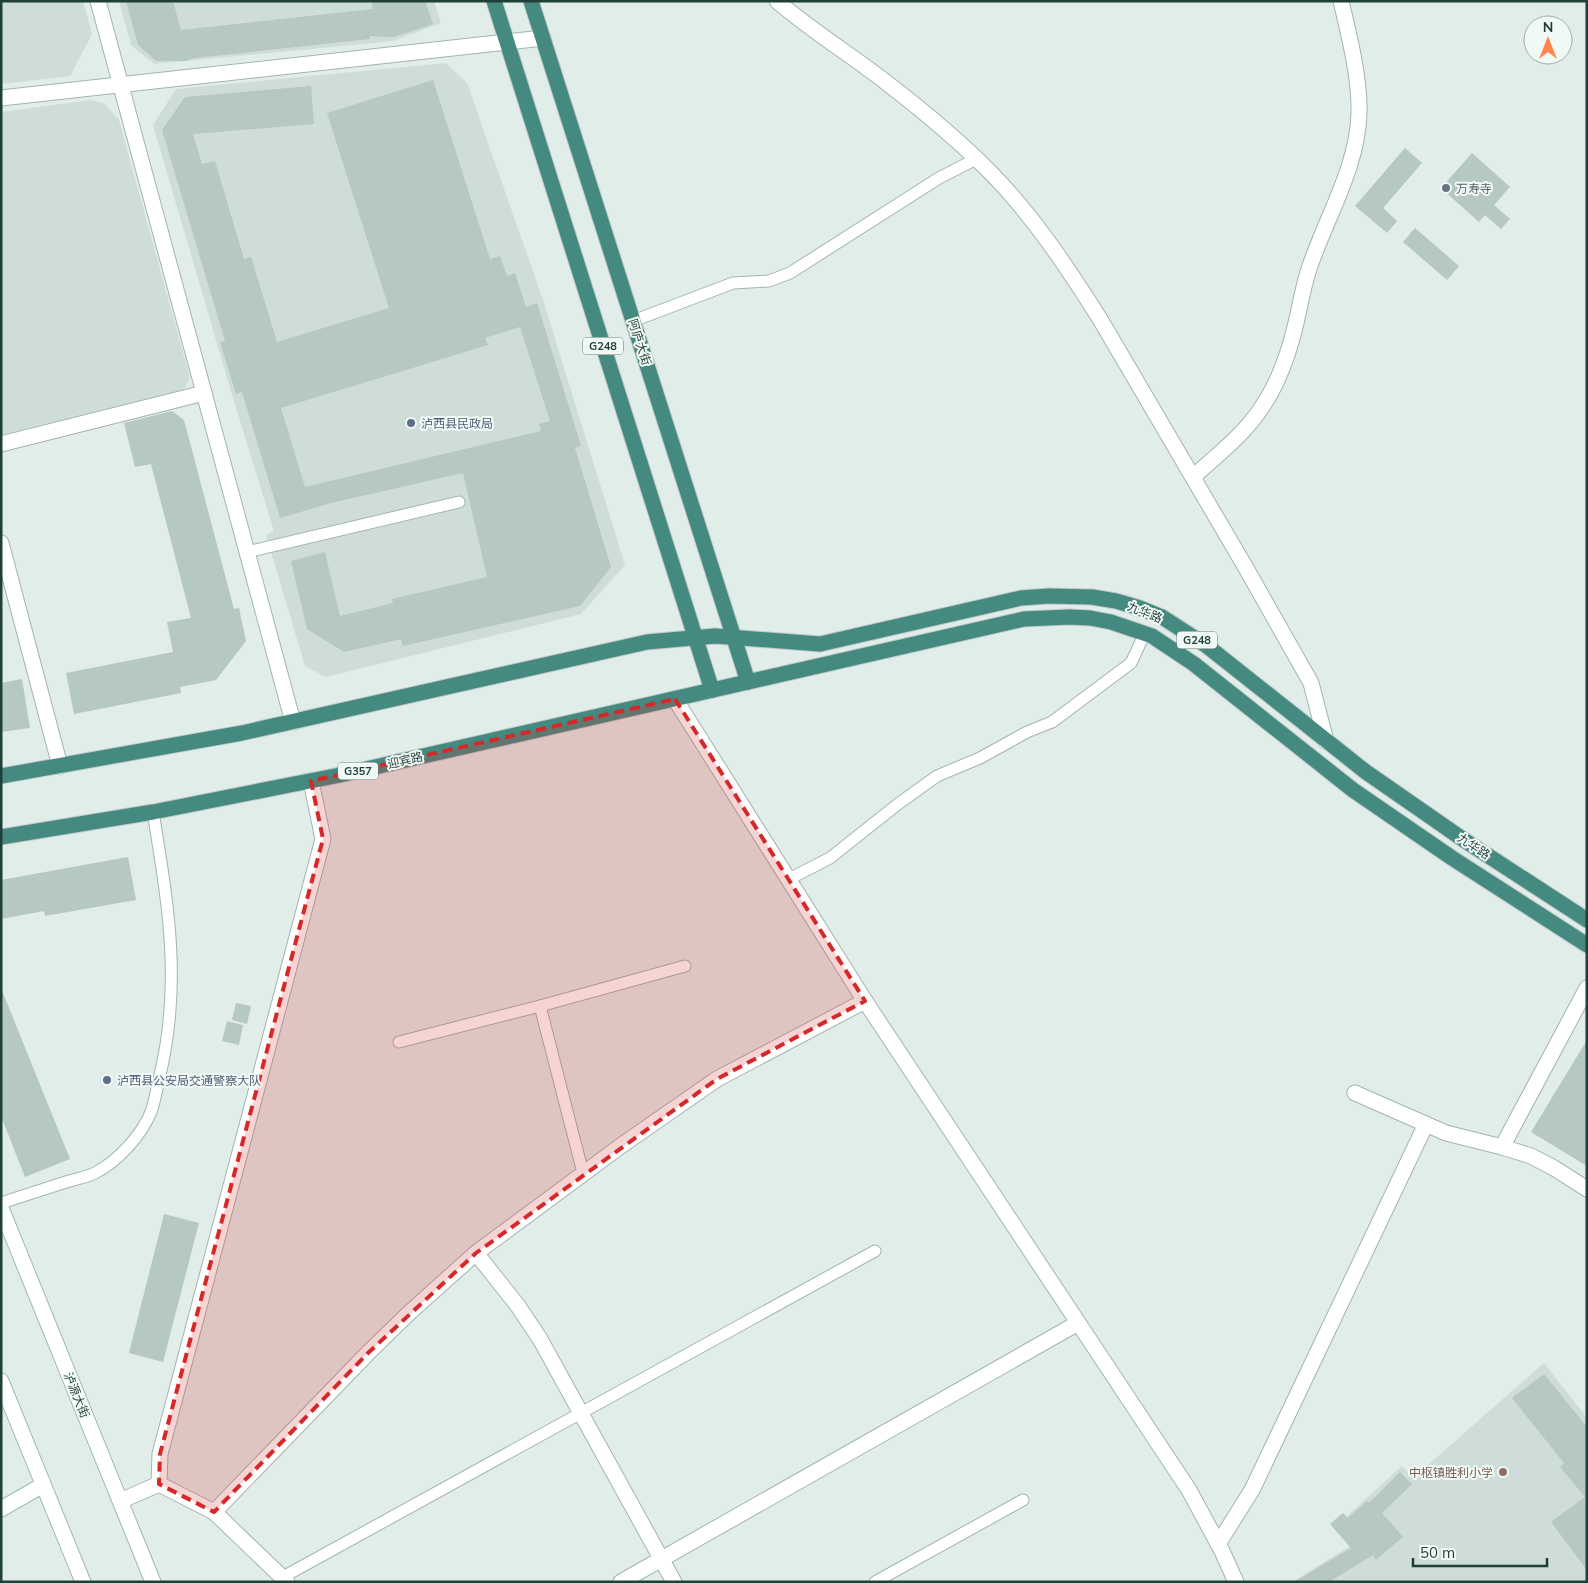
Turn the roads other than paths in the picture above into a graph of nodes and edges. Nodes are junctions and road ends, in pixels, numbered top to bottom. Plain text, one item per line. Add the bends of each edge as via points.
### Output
1 (98, 1) edge
2 (494, 1) edge
3 (532, 1) edge
4 (777, 1) edge
5 (1341, 1) edge
6 (543, 38) junction
7 (506, 42) junction
8 (120, 85) junction
9 (1, 98) edge
10 (976, 159) junction
11 (633, 321) junction
12 (204, 393) junction
13 (1, 444) edge
14 (1193, 477) junction
15 (459, 502) dead end
16 (1, 543) edge
17 (247, 552) junction
18 (1145, 633) junction
19 (695, 637) junction
20 (733, 638) junction
21 (748, 682) junction
22 (712, 690) junction
23 (675, 699) junction
24 (293, 722) junction
25 (1326, 741) junction
26 (60, 766) junction
27 (1, 776) edge
28 (311, 781) junction
29 (153, 812) junction
30 (1, 837) edge
31 (788, 880) junction
32 (1587, 920) edge
33 (1587, 945) edge
34 (685, 966) dead end
35 (1587, 988) edge
36 (865, 1001) junction
37 (540, 1006) junction
38 (399, 1042) dead end
39 (1355, 1093) dead end
40 (1426, 1124) junction
41 (1502, 1147) junction
42 (583, 1173) junction
43 (1587, 1189) edge
44 (1, 1202) edge
45 (1, 1208) edge
46 (875, 1251) dead end
47 (476, 1253) junction
48 (1078, 1323) junction
49 (1, 1381) edge
50 (582, 1413) junction
51 (159, 1484) junction
52 (44, 1485) junction
53 (120, 1500) junction
54 (1023, 1500) dead end
55 (1, 1509) edge
56 (214, 1512) junction
57 (1218, 1544) junction
58 (662, 1559) junction
59 (285, 1579) edge
60 (83, 1582) edge
61 (153, 1582) edge
62 (621, 1582) edge
63 (674, 1582) edge
64 (875, 1582) edge
65 (1236, 1582) edge

1 - 8 street
2 - 7 highway, G248
3 - 6 highway, 阿庐大街 / G248
4 - 10 street via 888,83
5 - 14 street via 1359,97 1358,129 1352,158 1308,272 1296,326 1274,389 1247,428
6 - 7 street
6 - 11 highway, 阿庐大街 / G248
7 - 8 street
7 - 19 highway, G248
8 - 9 street
8 - 12 street
10 - 11 lane via 930,183 790,273 768,281 732,283
10 - 14 street via 1010,194 1076,281
11 - 20 highway, 阿庐大街 / G248
12 - 13 street
12 - 17 street
14 - 25 street via 1311,683
15 - 17 lane
16 - 26 street
17 - 24 street
18 - 21 highway, 九华路 / G248 via 1090,618 1024,619
18 - 31 lane via 1131,663 1052,722 937,776 830,858
18 - 33 highway, 九华路 / G248 via 1194,664 1353,790
19 - 20 highway, G248
19 - 22 highway, G248
19 - 24 highway via 647,642
20 - 21 highway, 阿庐大街 / G248
20 - 25 highway, 九华路 / G248 via 820,644 1021,598 1070,596 1116,601 1162,617 1207,646
21 - 22 highway, 迎宾路 / G248
22 - 23 highway, 迎宾路 / G357
23 - 28 highway, 迎宾路 / G357
23 - 31 street
24 - 26 highway
25 - 32 highway, 九华路 / G248 via 1464,840
26 - 27 highway
28 - 29 highway, 迎宾路 / G357
28 - 51 street via 323,839 160,1454
29 - 30 highway, 迎宾路 / G357
29 - 44 lane via 167,896 172,997 164,1056 151,1112 126,1148 95,1173
31 - 36 street
34 - 37 lane
35 - 41 street
36 - 42 street via 717,1080
36 - 48 street
37 - 38 lane
37 - 42 lane
39 - 40 street
40 - 41 street via 1446,1133
40 - 57 street via 1252,1490
41 - 43 street via 1532,1156
42 - 47 street
45 - 53 street, 泸源大街
46 - 50 lane
47 - 50 street via 518,1306
47 - 56 street via 375,1346
48 - 57 street via 1189,1490
48 - 58 street
49 - 52 street
50 - 58 street
50 - 59 lane
51 - 53 street
51 - 56 street
52 - 55 street
52 - 60 street
53 - 61 street, 泸源大街
54 - 64 lane
56 - 59 street
57 - 65 street
58 - 62 street
58 - 63 street

